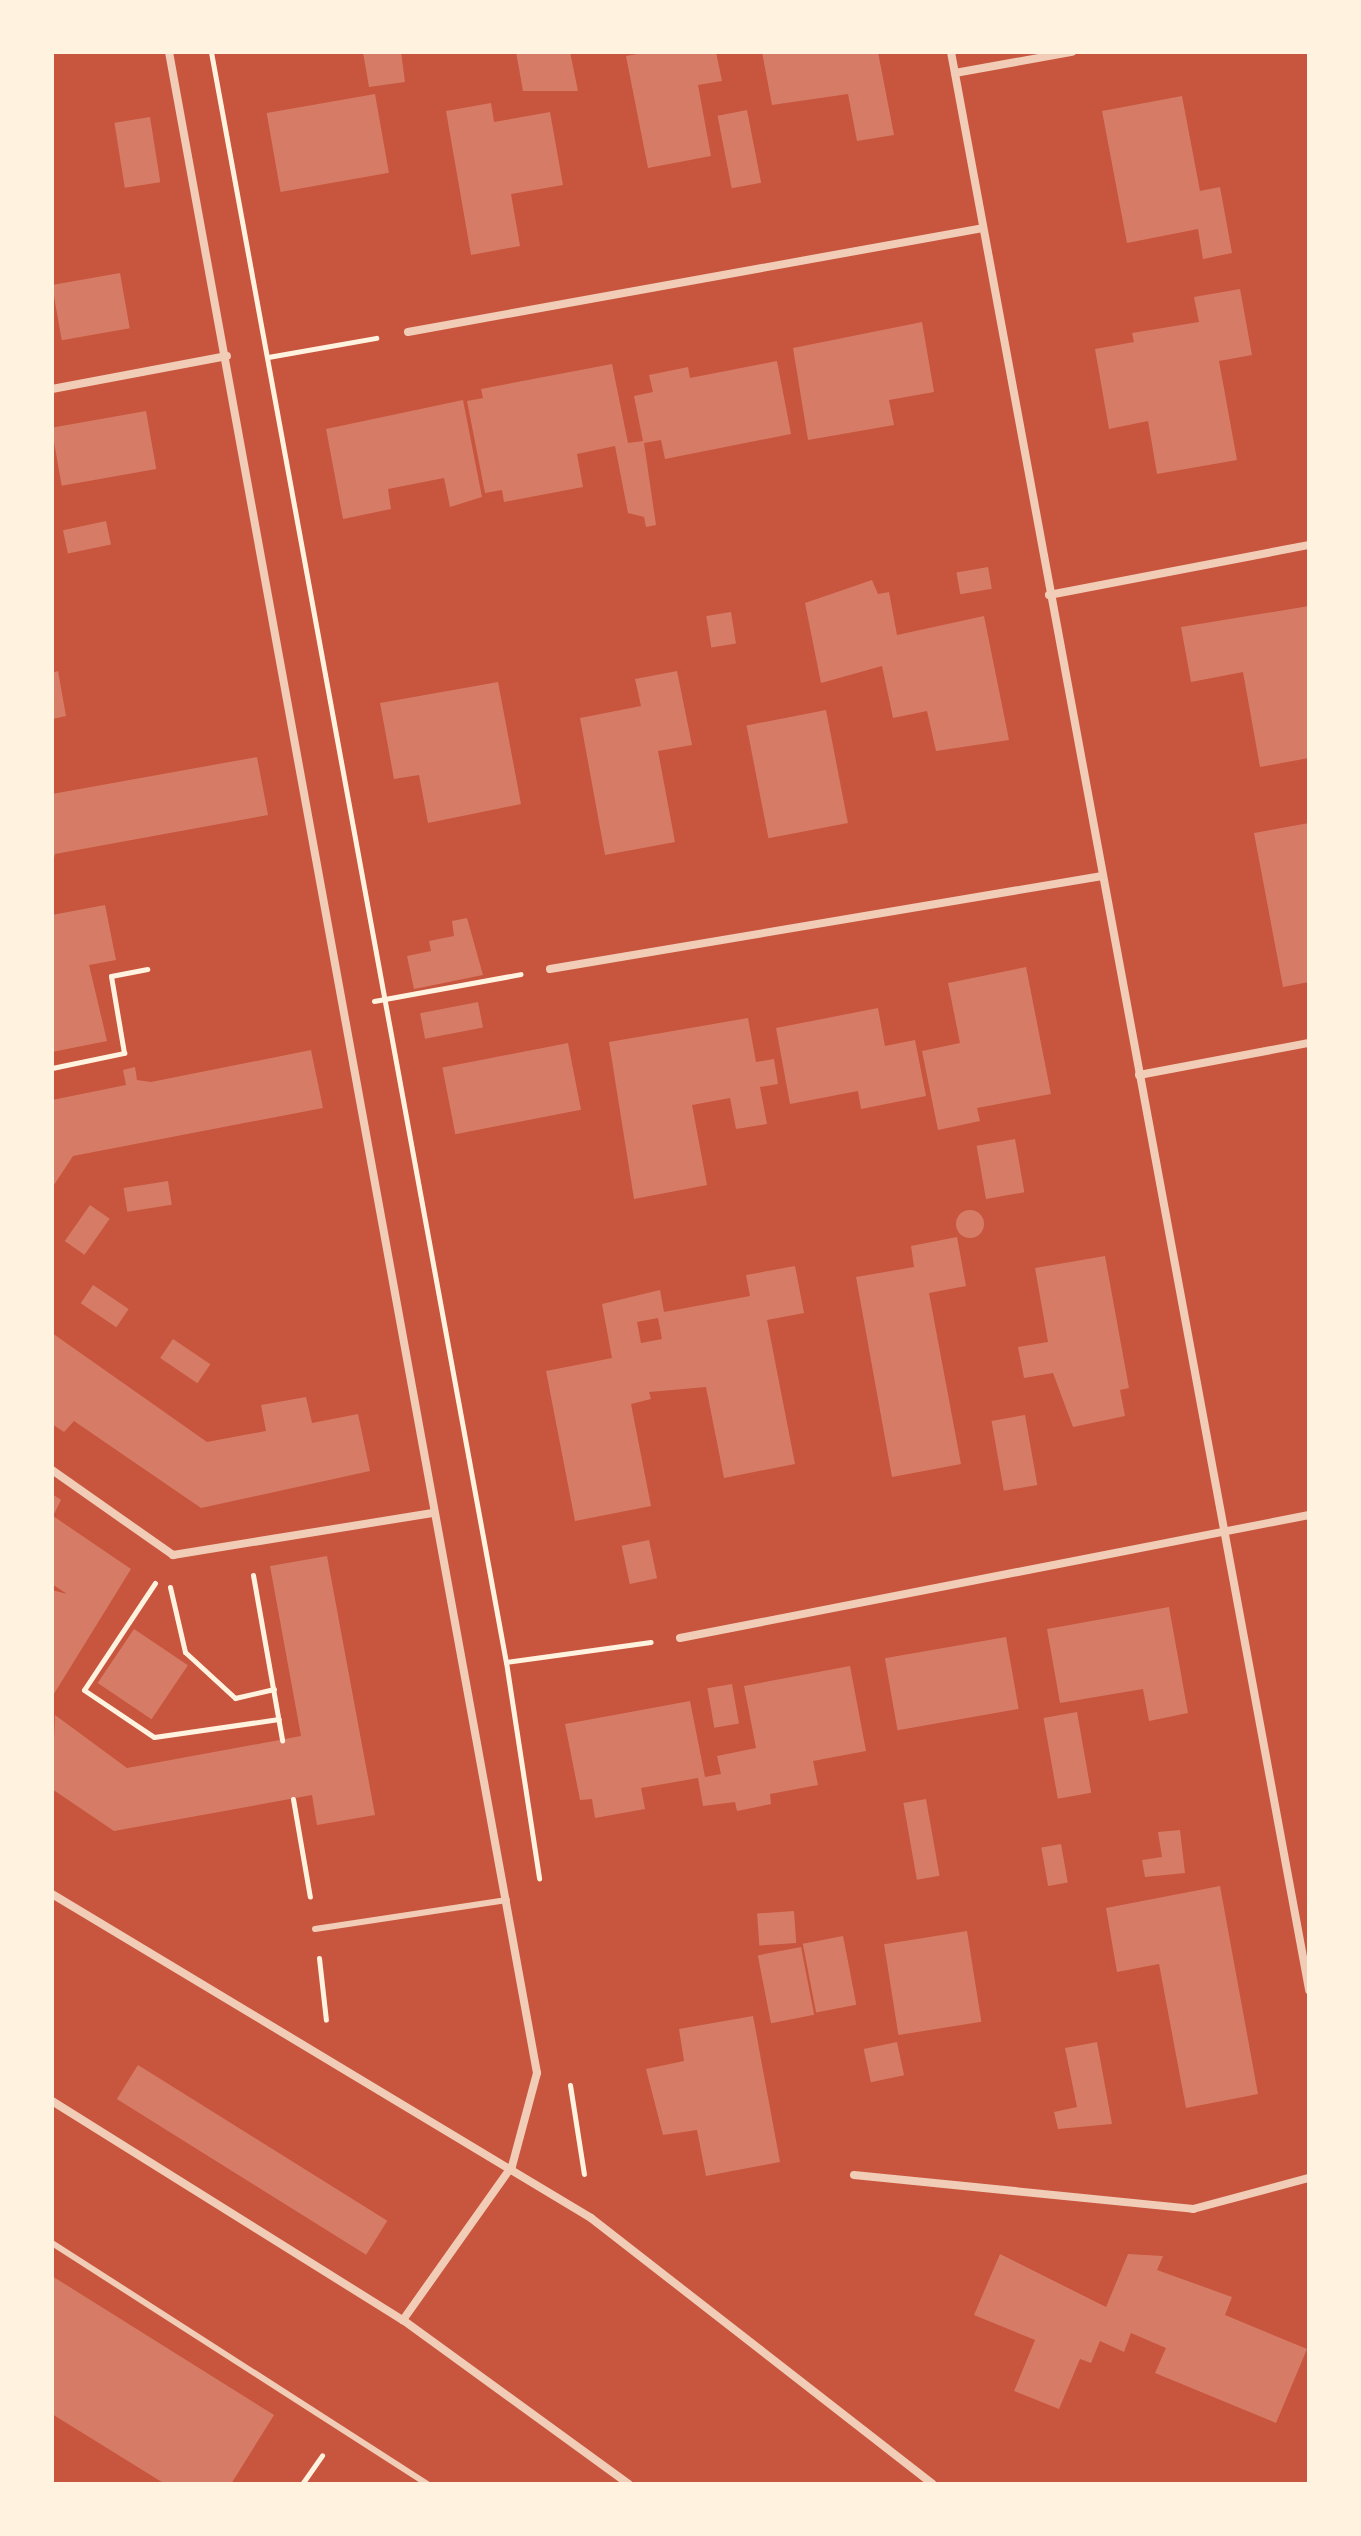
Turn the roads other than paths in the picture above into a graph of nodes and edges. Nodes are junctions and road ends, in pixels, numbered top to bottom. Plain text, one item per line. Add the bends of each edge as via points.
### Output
1 (169, 52) edge
2 (951, 52) edge
3 (1072, 52) edge
4 (955, 73) junction
5 (983, 228) junction
6 (408, 332) road end
7 (227, 356) junction
8 (52, 389) edge
9 (1309, 545) edge
10 (1049, 595) junction
11 (1102, 876) junction
12 (550, 969) road end
13 (1309, 1043) edge
14 (1139, 1075) junction
15 (52, 1470) edge
16 (433, 1513) junction
17 (1309, 1515) edge
18 (1224, 1534) junction
19 (680, 1638) road end
20 (52, 1894) edge
21 (507, 1900) junction
22 (315, 1929) dead end
23 (1309, 1990) edge
24 (52, 2101) edge
25 (512, 2166) junction
26 (854, 2175) dead end
27 (1309, 2178) edge
28 (52, 2243) edge
29 (403, 2320) junction
30 (427, 2484) edge
31 (629, 2484) edge
32 (933, 2484) edge

1 - 7 street
2 - 4 street
3 - 4 street
4 - 5 street
5 - 6 street
5 - 10 street
7 - 8 street
7 - 16 street
9 - 10 street
10 - 11 street
11 - 12 street
11 - 14 street
13 - 14 street
14 - 18 street
15 - 16 street via 173,1555
16 - 21 street
17 - 18 street
18 - 19 street
18 - 23 street
20 - 25 street
21 - 22 lane
21 - 25 street via 537,2073
24 - 29 street
25 - 29 street
25 - 32 street via 591,2218
26 - 27 street via 1193,2209
28 - 30 lane
29 - 31 street

